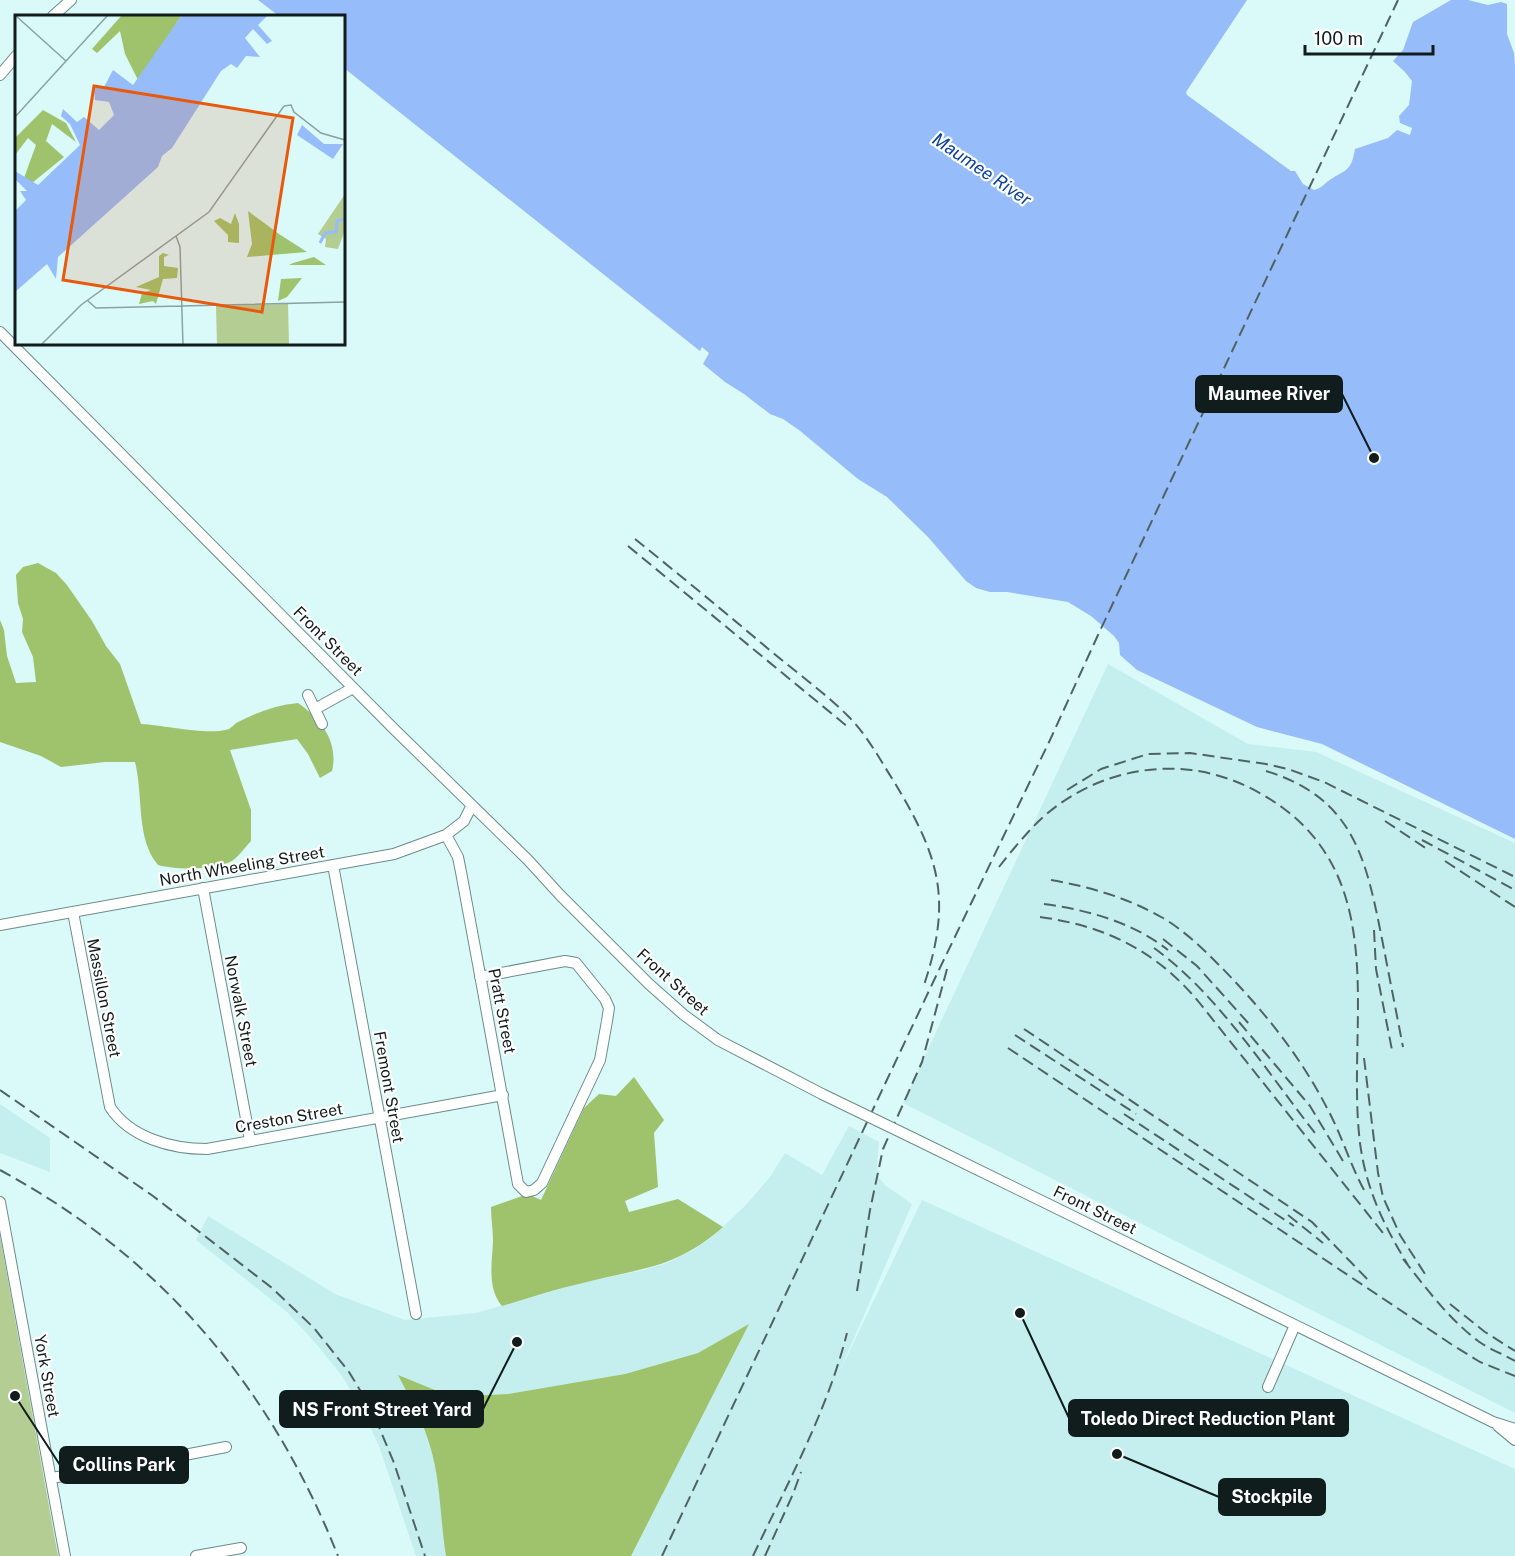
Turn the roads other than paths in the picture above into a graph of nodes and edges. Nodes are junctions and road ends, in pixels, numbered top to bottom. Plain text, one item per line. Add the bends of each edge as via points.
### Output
1 (70, 0) edge
2 (54, 15) edge
3 (15, 57) edge
4 (0, 75) edge
5 (0, 332) edge
6 (353, 688) junction
7 (308, 696) dead end
8 (315, 710) junction
9 (322, 724) dead end
10 (472, 805) junction
11 (446, 835) junction
12 (333, 865) junction
13 (203, 888) junction
14 (73, 912) junction
15 (0, 925) edge
16 (480, 977) junction
17 (106, 1089) joint
18 (502, 1095) junction
19 (379, 1117) junction
20 (250, 1140) junction
21 (0, 1202) edge
22 (416, 1314) dead end
23 (1295, 1325) junction
24 (1268, 1387) dead end
25 (1493, 1422) junction
26 (1515, 1429) edge
27 (1515, 1440) edge
28 (226, 1448) dead end
29 (51, 1478) junction
30 (241, 1548) dead end
31 (65, 1556) edge
32 (196, 1556) edge

1 - 2 street
3 - 4 street
5 - 6 street, Front Street
6 - 8 street
6 - 10 street, Front Street
7 - 8 street
8 - 9 street
10 - 11 street, North Wheeling Street via 464,821
10 - 23 street, Front Street, bridge via 649,984 684,1015 738,1051
11 - 12 street, North Wheeling Street via 402,852
11 - 16 street, Pratt Street via 460,864
12 - 13 street, North Wheeling Street
12 - 19 street, Fremont Street
13 - 14 street, North Wheeling Street
13 - 20 street, Norwalk Street
14 - 15 street, North Wheeling Street
14 - 17 street, Massillon Street
16 - 18 street, Pratt Street
16 - 18 street, Pratt Street via 576,963 609,1008 600,1060 542,1183 534,1190 526,1192 518,1184
17 - 20 street, Creston Street via 110,1107 124,1124 166,1144 207,1149
18 - 19 street, Creston Street
19 - 20 street, Creston Street
19 - 22 street, Fremont Street
21 - 29 street, York Street
23 - 24 street
23 - 25 street, Front Street
25 - 26 street, Front Street
25 - 27 street, Front Street
28 - 29 street
29 - 31 street, York Street
30 - 32 street

